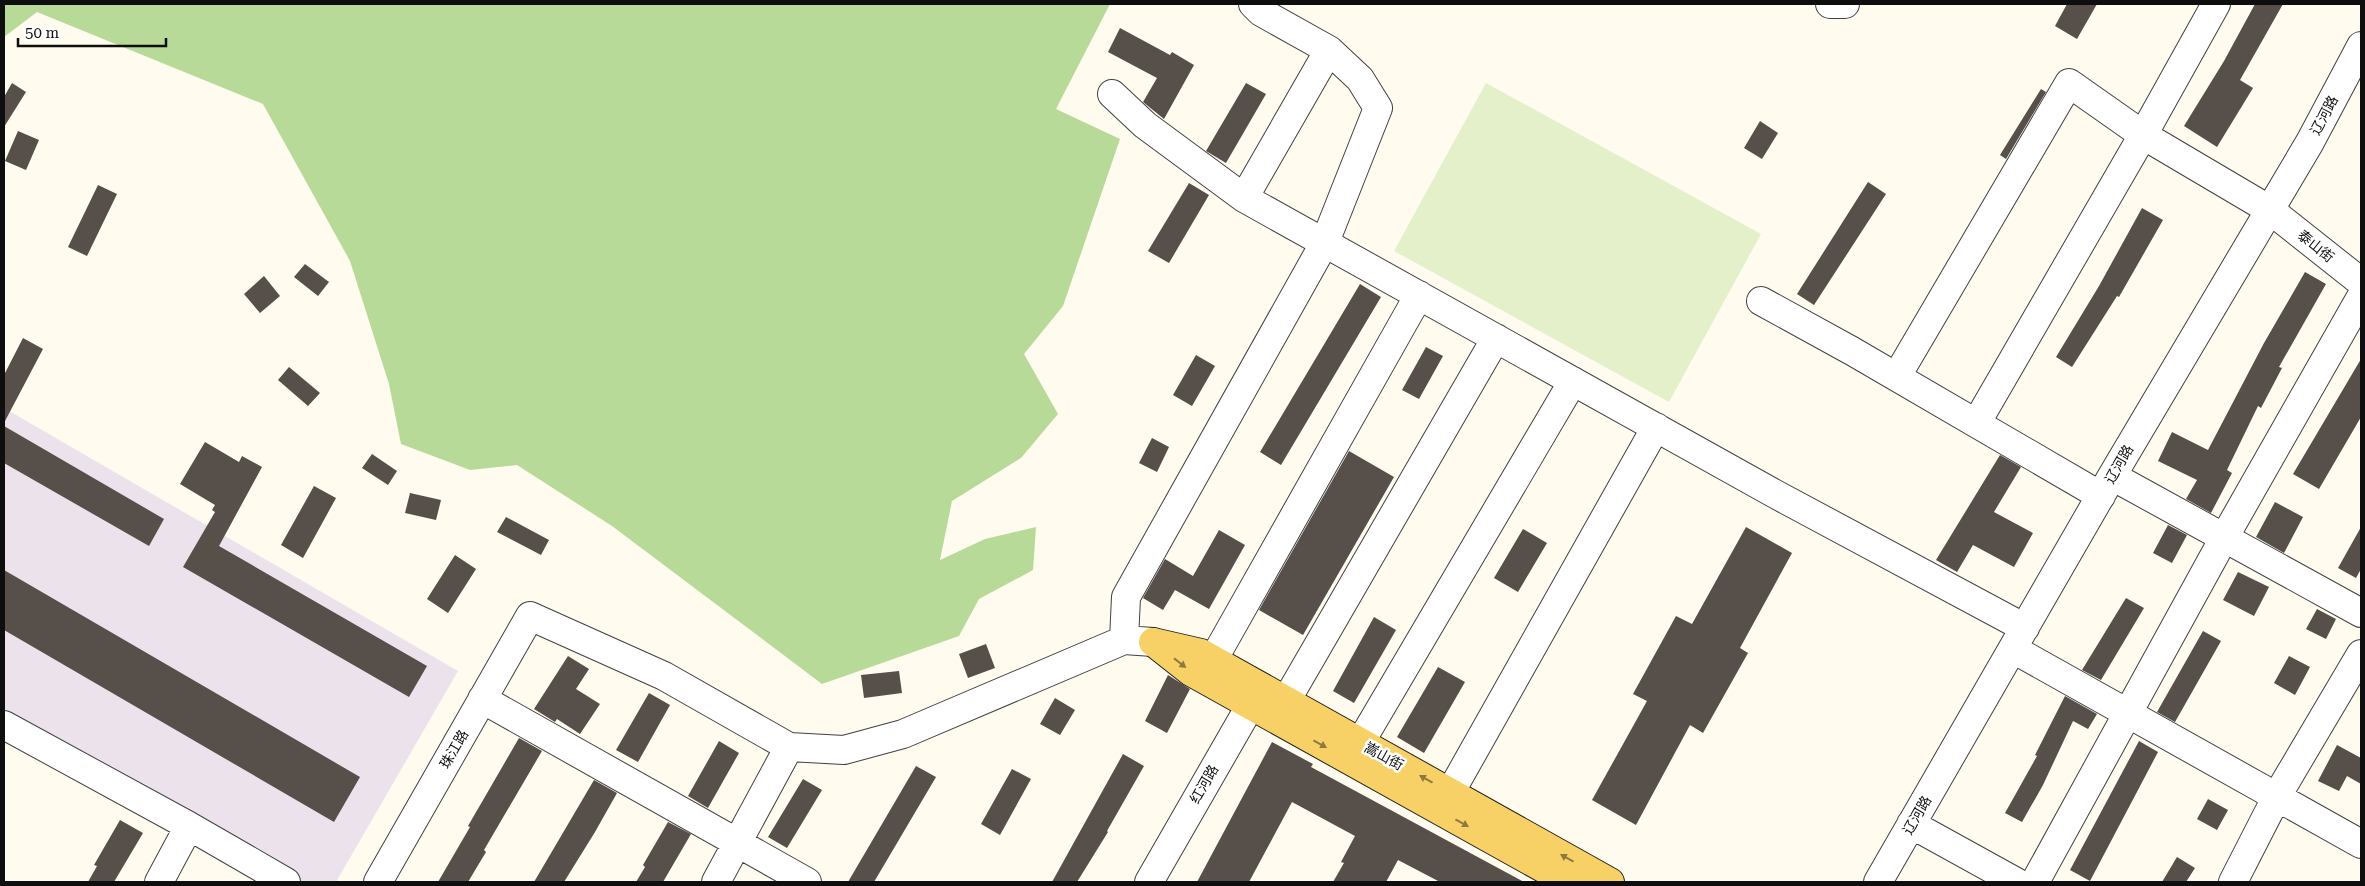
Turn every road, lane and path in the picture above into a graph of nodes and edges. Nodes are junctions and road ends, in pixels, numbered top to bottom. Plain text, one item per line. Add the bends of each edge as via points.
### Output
1 (1253, 4) edge
2 (1830, 4) edge
3 (1845, 4) edge
4 (2216, 4) edge
5 (2361, 46) edge
6 (1329, 50) junction
7 (1112, 94) dead end
8 (2143, 135) junction
9 (1244, 198) junction
10 (2270, 210) junction
11 (1325, 242) junction
12 (2361, 282) edge
13 (1419, 295) junction
14 (2361, 297) edge
15 (1761, 302) dead end
16 (1496, 338) junction
17 (1897, 376) junction
18 (1573, 381) junction
19 (1977, 422) junction
20 (1656, 427) junction
21 (2106, 486) junction
22 (2224, 538) junction
23 (2361, 613) edge
24 (2019, 638) junction
25 (1124, 640) junction
26 (1153, 642) junction
27 (2361, 654) edge
28 (1213, 660) junction
29 (1255, 696) junction
30 (482, 699) junction
31 (1286, 701) junction
32 (2128, 713) junction
33 (4, 725) edge
34 (1360, 743) junction
35 (789, 747) junction
36 (1450, 793) junction
37 (2278, 796) junction
38 (1912, 824) junction
39 (189, 826) junction
40 (737, 843) junction
41 (2361, 844) edge
42 (159, 882) edge
43 (286, 882) edge
44 (378, 882) edge
45 (716, 882) edge
46 (807, 882) edge
47 (1149, 882) edge
48 (1568, 882) edge
49 (1610, 882) edge
50 (1878, 882) edge
51 (2016, 882) edge
52 (2035, 882) edge
53 (2233, 882) edge

1 - 6 street via 1261,12
2 - 3 street
4 - 8 street
5 - 10 street, 辽河路
6 - 9 street
6 - 11 street via 1360,78 1378,108
7 - 9 street via 1145,126
8 - 10 street, 泰山街
8 - 17 street, 泰山街 via 2069,83
8 - 19 street
9 - 11 street
10 - 12 street, 泰山街
10 - 21 street, 辽河路
11 - 13 street
11 - 25 street via 1126,597
13 - 16 street
13 - 28 street
14 - 22 street
15 - 17 street
16 - 18 street
16 - 31 street
17 - 19 street
18 - 20 street
18 - 34 street
19 - 21 street
20 - 24 street
20 - 36 street
21 - 22 street
21 - 24 street, 辽河路
22 - 23 street
22 - 32 street
24 - 32 street
24 - 38 street, 辽河路
25 - 26 street, 嵩山街
25 - 35 street via 902,734 844,750
26 - 28 main road, 嵩山街 via 1201,653
26 -> 29 main road, 嵩山街 via 1191,672
27 - 37 street
28 - 29 main road, 嵩山街
29 - 31 main road, 嵩山街
29 - 47 street, 红河路
29 -> 48 main road, 嵩山街
30 - 35 street, 珠江路 via 530,616 664,676
30 - 40 street
30 - 44 street, 珠江路
31 - 34 main road, 嵩山街
32 - 37 street
32 - 52 street
33 - 39 street
36 -> 34 main road, 嵩山街
35 - 40 street
49 -> 36 main road, 嵩山街
37 - 41 street
37 - 53 street
38 - 50 street, 辽河路
38 - 51 street
39 - 42 street
39 - 43 street
40 - 45 street
40 - 46 street

